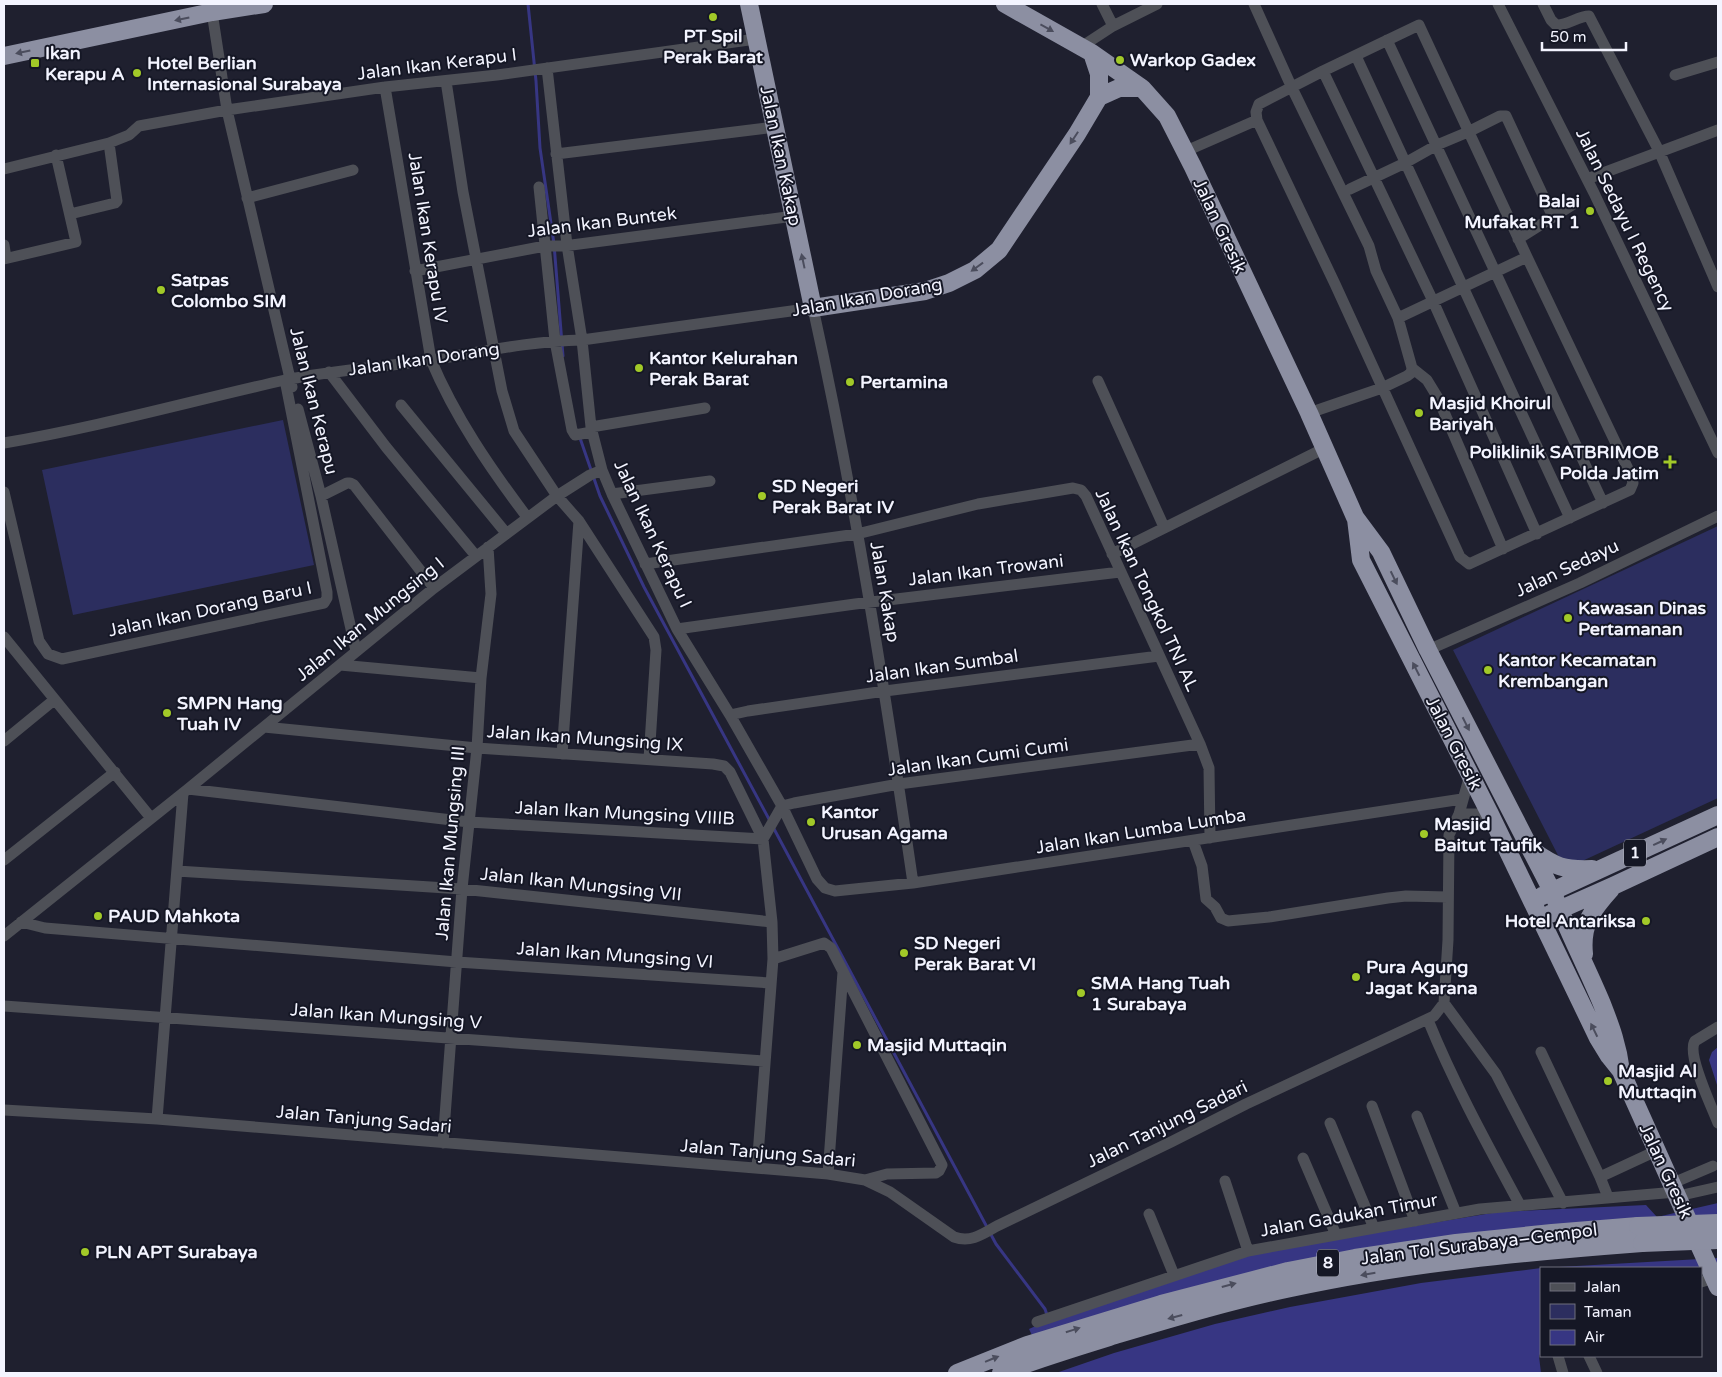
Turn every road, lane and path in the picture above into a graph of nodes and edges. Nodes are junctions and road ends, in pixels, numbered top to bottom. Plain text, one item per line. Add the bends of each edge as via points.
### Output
1 (263, 4) edge
2 (749, 4) edge
3 (1005, 4) edge
4 (1102, 4) edge
5 (1157, 4) edge
6 (1254, 4) edge
7 (1498, 4) edge
8 (1543, 4) edge
9 (1140, 7) edge
10 (212, 12) junction
11 (1113, 26) junction
12 (756, 39) junction
13 (1388, 40) junction
14 (1086, 50) junction
15 (4, 56) edge
16 (1356, 56) junction
17 (1718, 62) edge
18 (546, 68) junction
19 (1323, 71) junction
20 (1675, 75) dead end
21 (446, 81) junction
22 (385, 87) junction
23 (1142, 88) junction
24 (1292, 88) junction
25 (1099, 97) junction
26 (228, 110) junction
27 (1257, 120) junction
28 (775, 127) junction
29 (1718, 130) edge
30 (1468, 132) junction
31 (108, 142) junction
32 (1437, 145) junction
33 (1186, 151) junction
34 (1659, 151) junction
35 (556, 154) junction
36 (56, 155) junction
37 (1405, 164) junction
38 (4, 169) edge
39 (353, 170) dead end
40 (1373, 178) junction
41 (1587, 179) junction
42 (539, 187) dead end
43 (1350, 189) dead end
44 (248, 198) junction
45 (1572, 205) dead end
46 (70, 214) junction
47 (794, 216) junction
48 (1553, 217) junction
49 (1518, 240) junction
50 (4, 245) edge
51 (565, 245) junction
52 (548, 246) junction
53 (1526, 257) junction
54 (5, 259) edge
55 (476, 259) junction
56 (415, 271) junction
57 (1495, 271) junction
58 (1718, 287) edge
59 (1463, 288) junction
60 (1433, 301) junction
61 (813, 308) junction
62 (1398, 318) junction
63 (578, 340) junction
64 (557, 341) junction
65 (494, 350) junction
66 (431, 360) junction
67 (1412, 368) junction
68 (328, 372) junction
69 (288, 380) junction
70 (1098, 382) dead end
71 (1382, 388) junction
72 (401, 406) dead end
73 (705, 408) dead end
74 (1309, 413) junction
75 (591, 429) junction
76 (4, 443) edge
77 (1325, 448) junction
78 (1718, 453) edge
79 (597, 472) junction
80 (710, 481) dead end
81 (4, 492) edge
82 (612, 494) junction
83 (321, 496) junction
84 (556, 496) junction
85 (1602, 503) junction
86 (1718, 516) edge
87 (528, 517) junction
88 (1356, 517) junction
89 (1570, 518) junction
90 (579, 521) junction
91 (1164, 528) junction
92 (506, 533) junction
93 (856, 534) junction
94 (1537, 534) junction
95 (488, 546) junction
96 (1503, 549) junction
97 (1112, 554) junction
98 (476, 556) junction
99 (645, 564) junction
100 (1120, 572) junction
101 (434, 588) junction
102 (869, 602) junction
103 (677, 629) junction
104 (4, 637) edge
105 (1428, 650) junction
106 (356, 651) junction
107 (1159, 656) junction
108 (340, 665) junction
109 (481, 678) junction
110 (885, 691) junction
111 (54, 700) junction
112 (730, 715) junction
113 (264, 728) junction
114 (4, 741) edge
115 (1200, 744) junction
116 (477, 748) junction
117 (562, 754) junction
118 (649, 759) junction
119 (115, 772) junction
120 (1470, 774) junction
121 (899, 784) junction
122 (186, 791) junction
123 (1462, 799) junction
124 (781, 807) junction
125 (1460, 814) junction
126 (1490, 814) junction
127 (1718, 815) edge
128 (151, 818) junction
129 (469, 822) junction
130 (1718, 836) edge
131 (763, 838) junction
132 (1210, 838) junction
133 (1193, 841) junction
134 (1531, 849) junction
135 (4, 860) edge
136 (1602, 868) junction
137 (177, 871) junction
138 (914, 883) junction
139 (1613, 886) junction
140 (825, 888) joint
141 (462, 889) junction
142 (1552, 891) junction
143 (1448, 897) junction
144 (1532, 900) junction
145 (1560, 910) junction
146 (1540, 918) junction
147 (21, 922) junction
148 (772, 922) junction
149 (4, 936) edge
150 (172, 938) junction
151 (773, 959) junction
152 (457, 962) junction
153 (1586, 964) junction
154 (844, 971) junction
155 (770, 983) junction
156 (1444, 1003) junction
157 (4, 1006) edge
158 (165, 1018) junction
159 (1428, 1020) junction
160 (1718, 1027) edge
161 (452, 1039) junction
162 (1541, 1052) dead end
163 (766, 1061) junction
164 (1621, 1071) junction
165 (1372, 1106) dead end
166 (4, 1110) edge
167 (1417, 1116) dead end
168 (157, 1119) junction
169 (1330, 1123) dead end
170 (1718, 1123) edge
171 (444, 1142) junction
172 (1656, 1151) junction
173 (1303, 1158) dead end
174 (1713, 1166) dead end
175 (757, 1168) junction
176 (828, 1174) junction
177 (1600, 1177) junction
178 (865, 1180) junction
179 (1225, 1181) dead end
180 (1718, 1187) edge
181 (1677, 1194) junction
182 (1608, 1197) junction
183 (1564, 1202) junction
184 (1520, 1205) junction
185 (1456, 1213) junction
186 (1149, 1214) dead end
187 (1415, 1221) junction
188 (1718, 1222) edge
189 (1374, 1228) junction
190 (1336, 1235) junction
191 (1718, 1240) edge
192 (1248, 1251) junction
193 (1174, 1275) junction
194 (1713, 1279) edge
195 (1044, 1320) dead end
196 (1030, 1352) junction
197 (1558, 1357) edge
198 (1589, 1357) edge
199 (957, 1373) edge
200 (1002, 1373) edge
201 (1563, 1373) edge
202 (1597, 1373) edge

1 - 10 highway
2 - 12 highway, Jalan Ikan Kakap
3 -> 14 highway, Jalan Gresik
4 - 11 street
5 - 9 street
6 - 24 street
7 - 41 street, Jalan Sedayu I Regency
8 - 34 street via 1556,25 1590,16
9 - 11 street
10 -> 15 highway
10 - 26 street, Jalan Ikan Kerapu
11 - 14 street
12 - 18 street, Jalan Ikan Kerapu I
12 - 28 highway, Jalan Ikan Kakap
13 - 16 street
13 - 30 street via 1419,25
13 - 32 street
14 - 23 highway, Jalan Gresik
14 - 25 highway via 1099,74
16 - 19 street
16 - 37 street
17 - 20 street
18 - 21 street, Jalan Ikan Kerapu I
18 - 35 street, Jalan Ikan Kerapu I
19 - 24 street
19 - 40 street
21 - 22 street, Jalan Ikan Kerapu I
21 - 55 street
22 - 26 street, Jalan Ikan Kerapu I
22 - 56 street, Jalan Ikan Kerapu IV
23 - 25 highway via 1119,88
23 - 33 highway, Jalan Gresik via 1167,116
24 - 27 street via 1259,104
24 - 62 street via 1368,246
25 -> 61 highway, Jalan Ikan Dorang via 1017,225 999,250 975,270 925,290
26 - 31 street, Jalan Ikan Kerapu I via 139,126 129,135
26 - 44 street, Jalan Ikan Kerapu
27 - 33 street
27 - 71 street
28 - 35 street
28 - 47 highway, Jalan Ikan Kakap
29 - 34 street
30 - 32 street
30 - 48 street via 1506,116
30 - 49 street
31 - 36 street, Jalan Ikan Kerapu I
31 - 46 street via 118,201
32 - 37 street
32 - 57 street
33 - 74 highway, Jalan Gresik
34 - 41 street
34 - 58 street
35 - 51 street, Jalan Ikan Kerapu I
36 - 38 street, Jalan Ikan Kerapu I
36 - 46 street
37 - 40 street
37 - 59 street
39 - 44 street
40 - 43 street
40 - 60 street
41 - 78 street, Jalan Sedayu I Regency
42 - 52 street
44 - 69 street, Jalan Ikan Kerapu
45 - 48 street
46 - 54 street via 76,242
47 - 51 street, Jalan Ikan Buntek
61 -> 47 highway, Jalan Ikan Kakap
48 - 49 street
49 - 53 street
50 - 54 street
51 - 52 street, Jalan Ikan Buntek
51 - 63 street, Jalan Ikan Kerapu I
52 - 55 street, Jalan Ikan Buntek
52 - 64 street
53 - 57 street
53 - 85 street via 1631,475 1630,490
55 - 56 street, Jalan Ikan Buntek
55 - 65 street
56 - 66 street, Jalan Ikan Kerapu IV
57 - 59 street
57 - 85 street
59 - 60 street
59 - 89 street
60 - 62 street
60 - 94 street
61 - 63 street, Jalan Ikan Dorang
61 - 93 street, Jalan Kakap
62 - 67 street
63 - 64 street, Jalan Ikan Dorang
63 - 75 street, Jalan Ikan Kerapu I
64 - 65 street, Jalan Ikan Dorang
64 - 75 street via 572,430 575,435
65 - 66 street, Jalan Ikan Dorang
65 - 84 street via 514,431
66 - 68 street, Jalan Ikan Dorang
66 - 87 street, Jalan Ikan Kerapu IV via 442,387 467,430 496,476
67 - 71 street via 1407,376
67 - 96 street via 1427,380 1438,398
68 - 69 street, Jalan Ikan Dorang
68 - 98 street
69 - 76 street, Jalan Ikan Dorang
69 - 81 street, Jalan Ikan Dorang Baru I via 327,592 324,603 62,659 48,654 39,642
69 - 83 street, Jalan Ikan Kerapu
70 - 91 street
71 - 74 street
71 - 96 street via 1460,557 1469,564
72 - 92 street
73 - 75 street
74 - 77 highway, Jalan Gresik
75 - 79 street, Jalan Ikan Kerapu I
77 - 88 highway, Jalan Gresik
77 - 91 street
79 - 82 street, Jalan Ikan Kerapu I
79 - 84 street, Jalan Ikan Mungsing I
80 - 82 street
82 - 99 street, Jalan Ikan Kerapu I
83 - 101 street via 347,484 354,485
83 - 106 street, Jalan Ikan Kerapu
84 - 87 street, Jalan Ikan Mungsing I
84 - 90 street
85 - 89 street
86 - 105 street, Jalan Sedayu via 1580,583
87 - 92 street, Jalan Ikan Mungsing I
88 -> 105 highway, Jalan Gresik via 1381,552
120 -> 88 highway, Jalan Gresik via 1362,560
89 - 94 street
90 - 117 street
90 - 118 street via 654,637 656,650
91 - 97 street
92 - 95 street, Jalan Ikan Mungsing I
93 - 97 street, Jalan Ikan Tongkol TNI AL via 978,504 1073,488 1086,496
93 - 99 street, Jalan Ikan Tongkol TNI AL
93 - 102 street, Jalan Kakap
94 - 96 street
95 - 98 street, Jalan Ikan Mungsing I
95 - 109 street, Jalan Ikan Mungsing III via 491,594
97 - 100 street, Jalan Ikan Tongkol TNI AL
98 - 101 street, Jalan Ikan Mungsing I
99 - 103 street, Jalan Ikan Kerapu I
100 - 102 street, Jalan Ikan Trowani
100 - 107 street, Jalan Ikan Tongkol TNI AL
101 - 106 street, Jalan Ikan Mungsing I
102 - 103 street, Jalan Ikan Trowani
102 - 110 street, Jalan Kakap
103 - 112 street, Jalan Ikan Kerapu I
104 - 111 street
105 -> 134 highway, Jalan Gresik
106 - 108 street, Jalan Ikan Mungsing I
107 - 110 street, Jalan Ikan Sumbal
107 - 115 street, Jalan Ikan Tongkol TNI AL
108 - 109 street
108 - 113 street, Jalan Ikan Mungsing I
109 - 116 street, Jalan Ikan Mungsing III
110 - 112 street, Jalan Ikan Sumbal
110 - 121 street, Jalan Kakap
111 - 114 street
111 - 119 street
112 - 124 street, Jalan Ikan Kerapu I
113 - 116 street, Jalan Ikan Mungsing IX
113 - 122 street, Jalan Ikan Mungsing I
115 - 121 street, Jalan Ikan Cumi Cumi
115 - 132 street, Jalan Ikan Tongkol TNI AL via 1209,768
116 - 117 street, Jalan Ikan Mungsing IX
116 - 129 street, Jalan Ikan Mungsing III
117 - 118 street, Jalan Ikan Mungsing IX
118 - 131 street, Jalan Ikan Mungsing IX via 724,766
119 - 128 street
119 - 135 street
120 - 123 street
120 - 126 highway, Jalan Gresik
121 - 124 street, Jalan Ikan Cumi Cumi
121 - 138 street, Jalan Kakap
122 - 128 street, Jalan Ikan Mungsing I
122 - 129 street, Jalan Ikan Mungsing VIIIB
122 - 137 street
123 - 125 street
123 - 132 street, Jalan Ikan Lumba Lumba
124 - 131 street
124 - 140 street, Jalan Ikan Kerapu I via 817,879
125 - 126 street
125 - 143 street via 1449,835
126 - 144 highway, Jalan Gresik
136 -> 127 highway, 1
128 - 147 street, Jalan Ikan Mungsing I
129 - 131 street, Jalan Ikan Mungsing VIIIB
129 - 141 street, Jalan Ikan Mungsing III
130 - 139 highway, 1
131 - 148 street
132 - 133 street, Jalan Ikan Lumba Lumba
133 - 138 street, Jalan Ikan Lumba Lumba
133 - 143 street via 1202,866 1206,898 1221,918 1228,921 1388,898
134 - 136 highway via 1570,870
134 - 142 highway, Jalan Gresik
136 - 142 highway, 1
137 - 141 street, Jalan Ikan Mungsing VII
137 - 150 street
138 - 140 street, Jalan Ikan Lumba Lumba via 835,891
139 - 145 highway, 1
139 - 153 highway via 1586,925 1583,938
141 - 148 street, Jalan Ikan Mungsing VII
141 - 152 street, Jalan Ikan Mungsing III
142 - 144 highway, 1
142 - 145 highway, Jalan Gresik
143 - 156 street
144 - 146 highway, Jalan Gresik
145 - 146 highway
145 - 153 highway, Jalan Gresik
164 -> 146 highway, Jalan Gresik via 1598,1038
147 - 149 street, Jalan Ikan Mungsing I
147 - 150 street, Jalan Ikan Mungsing VI via 45,928
148 - 151 street
150 - 152 street, Jalan Ikan Mungsing VI
150 - 158 street
151 - 154 street via 824,943 831,948
151 - 155 street
152 - 155 street, Jalan Ikan Mungsing VI
152 - 161 street, Jalan Ikan Mungsing III
153 - 164 highway, Jalan Gresik via 1616,1042
154 - 176 street
154 - 178 street via 942,1165 936,1172 887,1174
155 - 163 street
156 - 159 street, Jalan Tanjung Sadari
156 - 183 street via 1496,1074
157 - 158 street, Jalan Ikan Mungsing V
158 - 161 street, Jalan Ikan Mungsing V
158 - 168 street
159 - 178 street, Jalan Tanjung Sadari via 1246,1104 973,1239 954,1237 890,1192
159 - 184 street via 1463,1099
160 - 170 street via 1695,1041 1692,1050
161 - 163 street, Jalan Ikan Mungsing V
161 - 171 street, Jalan Ikan Mungsing III
162 - 177 street
163 - 175 street
164 - 172 highway, Jalan Gresik
165 - 187 street
166 - 168 street, Jalan Tanjung Sadari
167 - 185 street
168 - 171 street, Jalan Tanjung Sadari
169 - 189 street
171 - 175 street, Jalan Tanjung Sadari
172 - 177 street
172 - 181 highway, Jalan Gresik
173 - 190 street
174 - 181 street, Jalan Gadukan Timur
175 - 176 street, Jalan Tanjung Sadari
176 - 178 street, Jalan Tanjung Sadari
177 - 182 street
179 - 192 street
180 - 181 street, Jalan Gadukan Timur
181 - 182 street, Jalan Gadukan Timur
181 - 194 highway, Jalan Gresik, bridge
182 - 183 street, Jalan Gadukan Timur
183 - 184 street, Jalan Gadukan Timur
184 - 185 street, Jalan Gadukan Timur
185 - 187 street, Jalan Gadukan Timur
186 - 193 street
187 - 189 street, Jalan Gadukan Timur
196 -> 188 highway, Jalan Tol Surabaya–Gempol / 8, bridge via 1161,1304 1256,1278 1355,1258 1552,1233
189 - 190 street, Jalan Gadukan Timur
190 - 192 street, Jalan Gadukan Timur
191 -> 196 highway, Jalan Tol Surabaya–Gempol / 8, bridge via 1540,1251 1401,1268 1290,1288
192 - 193 street, Jalan Gadukan Timur
193 - 195 street, Jalan Gadukan Timur
199 -> 196 highway, Jalan Tol Surabaya–Gempol / 8
196 - 200 highway, Jalan Tol Surabaya–Gempol / 8
197 - 201 street
198 - 202 street

